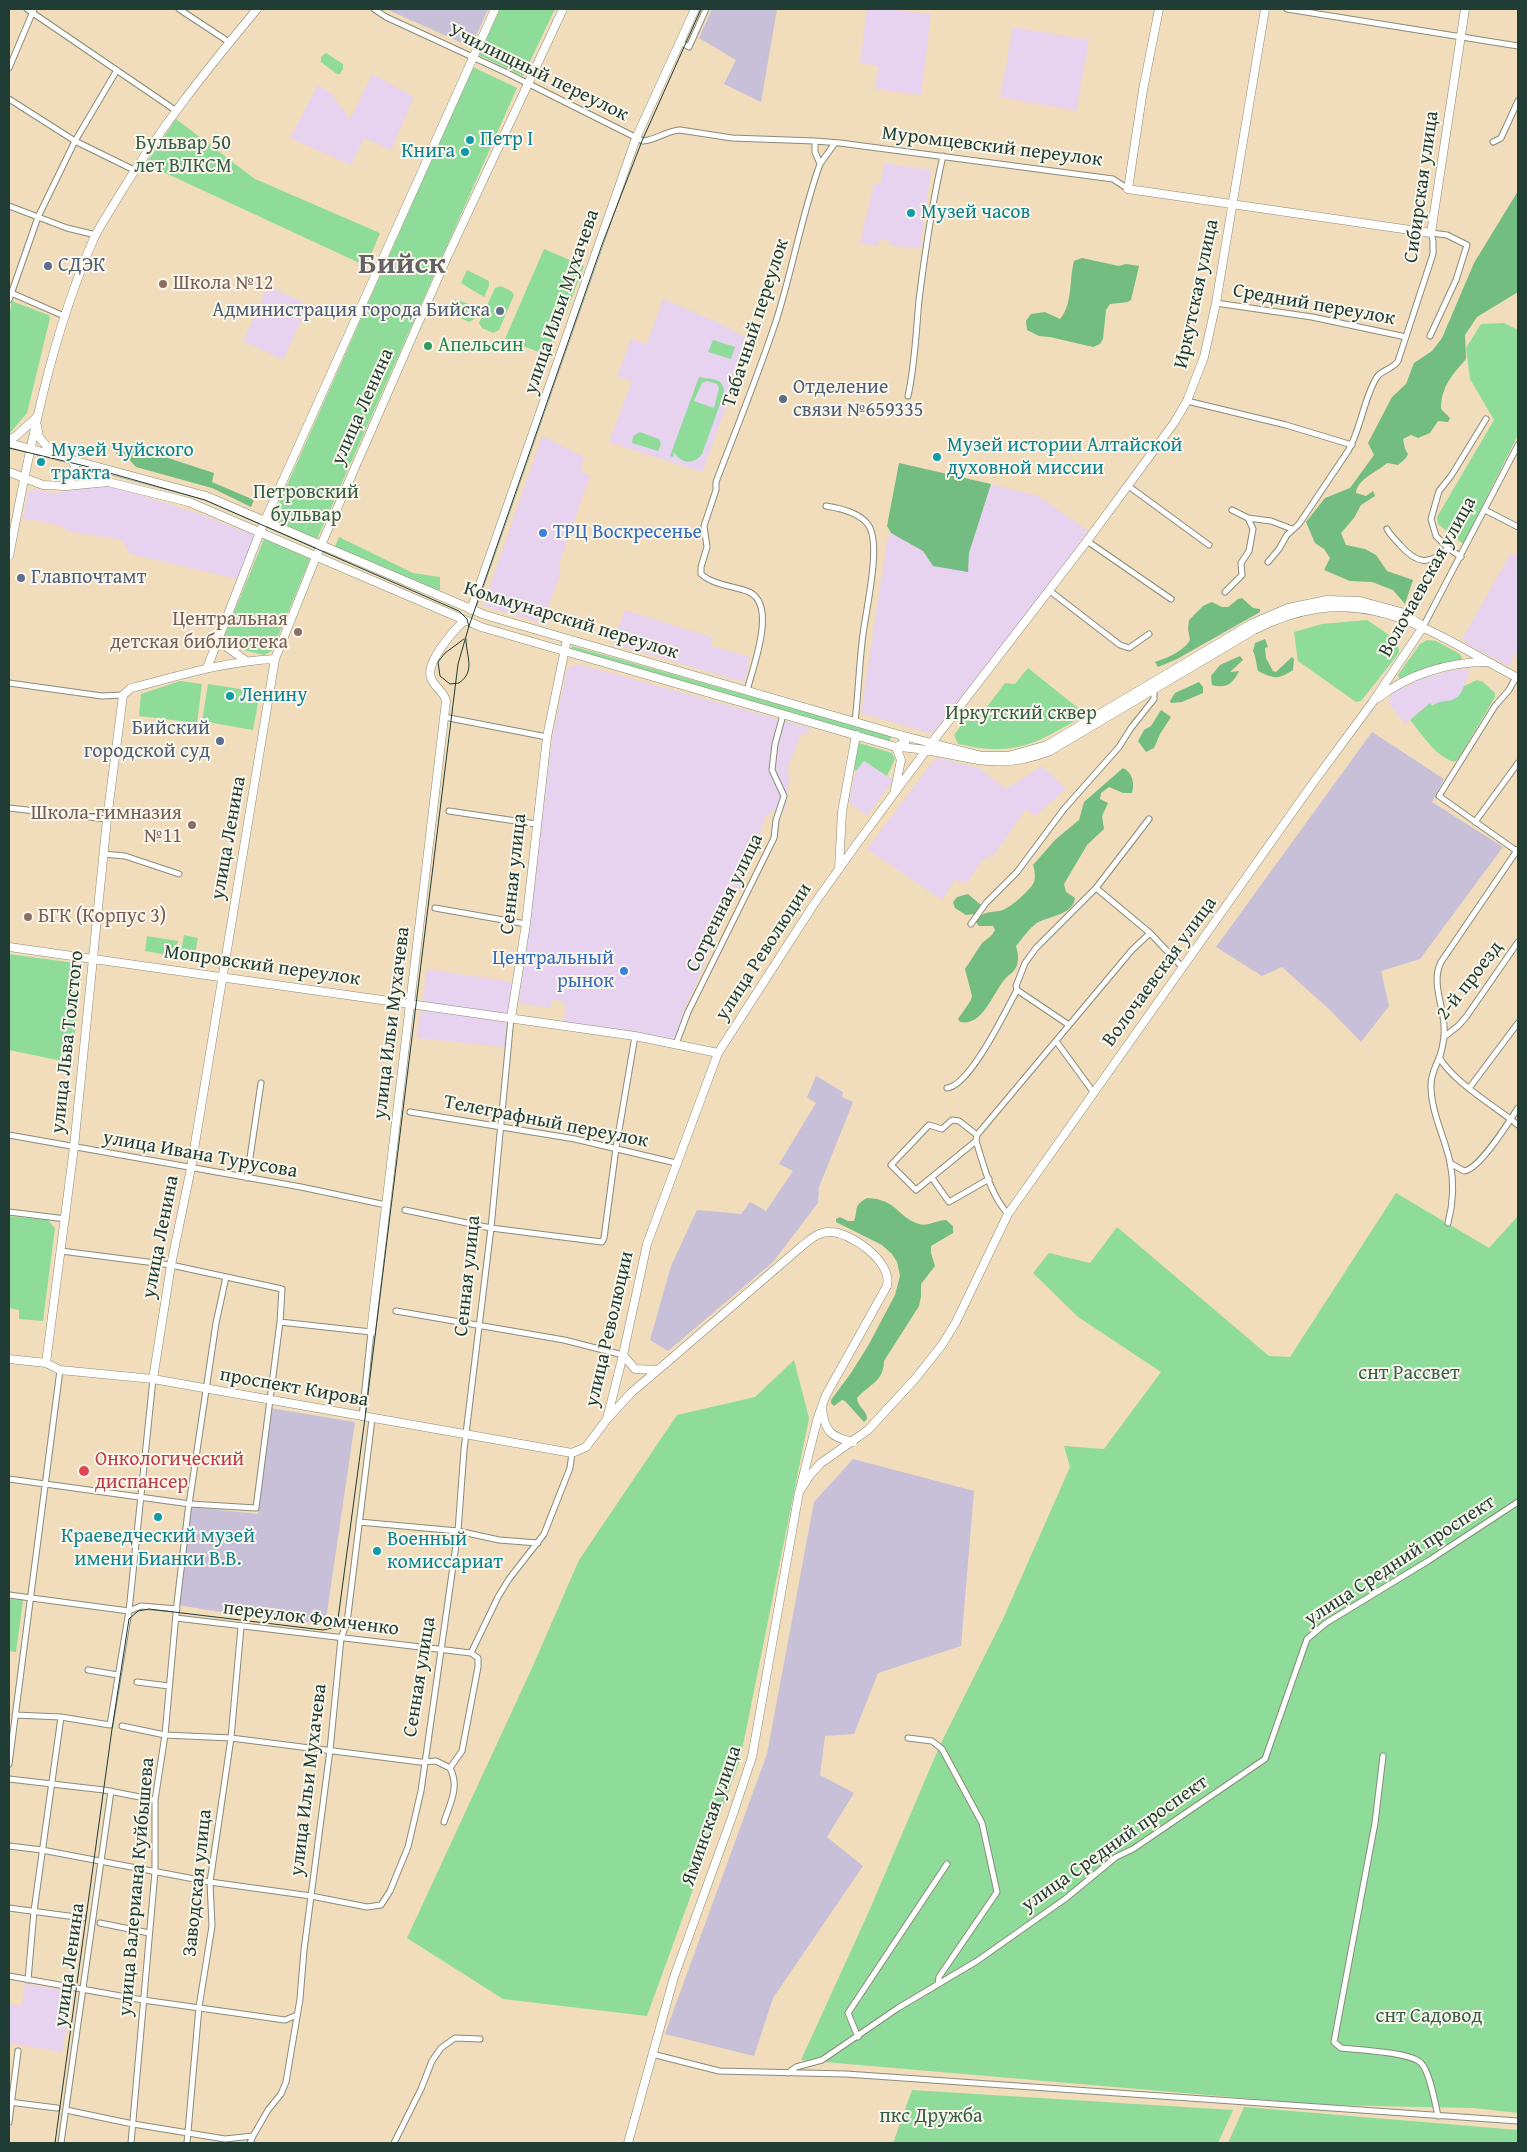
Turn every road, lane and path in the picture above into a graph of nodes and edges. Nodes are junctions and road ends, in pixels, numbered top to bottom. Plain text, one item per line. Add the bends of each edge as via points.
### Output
1 (26, 9) edge
2 (179, 9) edge
3 (256, 9) edge
4 (374, 9) edge
5 (495, 9) edge
6 (563, 9) edge
7 (695, 9) edge
8 (706, 9) edge
9 (1159, 9) edge
10 (1265, 9) edge
11 (1287, 9) edge
12 (1465, 9) edge
13 (34, 11) edge
14 (1462, 36) junction
15 (229, 42) junction
16 (680, 42) junction
17 (1518, 46) edge
18 (473, 58) junction
19 (9, 68) edge
20 (116, 70) junction
21 (527, 83) junction
22 (9, 99) edge
23 (1518, 101) edge
24 (175, 110) junction
25 (636, 138) junction
26 (75, 141) junction
27 (815, 141) junction
28 (1493, 142) dead end
29 (834, 143) junction
30 (943, 156) junction
31 (820, 164) junction
32 (134, 170) junction
33 (1128, 189) junction
34 (1233, 203) junction
35 (9, 206) edge
36 (38, 217) junction
37 (1431, 233) junction
38 (96, 235) junction
39 (10, 292) edge
40 (9, 300) edge
41 (1216, 303) junction
42 (64, 316) junction
43 (1430, 336) dead end
44 (1406, 337) junction
45 (908, 396) dead end
46 (1187, 401) junction
47 (38, 416) junction
48 (1486, 419) dead end
49 (9, 441) edge
50 (1352, 445) junction
51 (1518, 445) edge
52 (31, 448) junction
53 (53, 454) junction
54 (71, 459) junction
55 (9, 472) edge
56 (9, 476) edge
57 (24, 479) junction
58 (1127, 485) junction
59 (61, 486) junction
60 (826, 506) dead end
61 (1232, 510) dead end
62 (1484, 510) junction
63 (1248, 518) junction
64 (265, 521) junction
65 (1518, 527) edge
66 (1388, 529) dead end
67 (1292, 530) junction
68 (260, 532) junction
69 (1087, 542) junction
70 (321, 545) junction
71 (1209, 545) dead end
72 (1448, 548) junction
73 (9, 556) edge
74 (316, 556) junction
75 (1461, 557) junction
76 (1268, 562) dead end
77 (1050, 591) junction
78 (1225, 592) dead end
79 (1171, 599) dead end
80 (471, 610) junction
81 (464, 621) junction
82 (1423, 627) junction
83 (1149, 634) dead end
84 (219, 636) junction
85 (567, 639) junction
86 (564, 652) junction
87 (275, 659) junction
88 (245, 660) junction
89 (1487, 662) junction
90 (207, 668) junction
91 (1517, 676) edge
92 (9, 683) edge
93 (1154, 690) junction
94 (747, 691) junction
95 (123, 695) junction
96 (1372, 702) junction
97 (783, 715) junction
98 (444, 717) junction
99 (855, 722) junction
100 (856, 735) junction
101 (900, 735) junction
102 (547, 737) junction
103 (896, 746) junction
104 (929, 746) junction
105 (1518, 763) edge
106 (894, 794) junction
107 (9, 808) edge
108 (450, 812) dead end
109 (107, 819) junction
110 (1149, 819) dead end
111 (1476, 822) junction
112 (536, 824) junction
113 (1518, 851) edge
114 (104, 854) junction
115 (839, 869) junction
116 (179, 874) dead end
117 (1096, 888) junction
118 (435, 908) dead end
119 (526, 924) junction
120 (971, 924) dead end
121 (1150, 933) junction
122 (1518, 942) edge
123 (9, 947) edge
124 (93, 959) junction
125 (1183, 968) junction
126 (222, 977) junction
127 (1017, 990) junction
128 (411, 1004) junction
129 (511, 1018) junction
130 (1518, 1023) edge
131 (1069, 1025) junction
132 (635, 1036) junction
133 (1444, 1037) junction
134 (1056, 1041) junction
135 (676, 1044) junction
136 (718, 1053) junction
137 (1440, 1056) junction
138 (261, 1083) dead end
139 (1470, 1087) junction
140 (947, 1088) dead end
141 (1094, 1093) junction
142 (1518, 1108) edge
143 (410, 1112) dead end
144 (1511, 1119) junction
145 (1518, 1125) edge
146 (500, 1126) junction
147 (9, 1135) edge
148 (977, 1135) junction
149 (976, 1141) junction
150 (74, 1147) junction
151 (616, 1148) junction
152 (676, 1163) junction
153 (1450, 1163) junction
154 (191, 1168) junction
155 (247, 1178) junction
156 (932, 1178) junction
157 (989, 1179) junction
158 (386, 1205) junction
159 (405, 1210) dead end
160 (9, 1212) edge
161 (1008, 1214) junction
162 (66, 1219) junction
163 (1448, 1223) dead end
164 (491, 1228) junction
165 (60, 1251) junction
166 (171, 1265) junction
167 (226, 1277) junction
168 (396, 1311) dead end
169 (280, 1322) junction
170 (480, 1325) junction
171 (371, 1332) junction
172 (623, 1355) junction
173 (9, 1359) edge
174 (46, 1363) junction
175 (60, 1370) junction
176 (658, 1370) junction
177 (153, 1379) junction
178 (208, 1388) junction
179 (269, 1401) junction
180 (821, 1408) junction
181 (362, 1417) junction
182 (372, 1419) junction
183 (607, 1419) junction
184 (466, 1433) junction
185 (853, 1442) junction
186 (572, 1453) junction
187 (9, 1479) edge
188 (45, 1484) junction
189 (799, 1492) junction
190 (141, 1498) junction
191 (1518, 1502) edge
192 (190, 1504) junction
193 (359, 1522) junction
194 (458, 1530) junction
195 (538, 1543) junction
196 (9, 1595) edge
197 (31, 1598) junction
198 (177, 1609) junction
199 (129, 1611) junction
200 (176, 1618) junction
201 (241, 1627) junction
202 (341, 1638) junction
203 (442, 1650) junction
204 (471, 1654) junction
205 (88, 1670) dead end
206 (118, 1675) junction
207 (137, 1682) dead end
208 (169, 1686) junction
209 (15, 1715) junction
210 (61, 1716) junction
211 (122, 1726) dead end
212 (165, 1735) junction
213 (231, 1738) junction
214 (908, 1738) dead end
215 (330, 1750) junction
216 (1383, 1756) dead end
217 (424, 1762) junction
218 (9, 1764) edge
219 (450, 1768) junction
220 (9, 1779) edge
221 (51, 1785) junction
222 (110, 1792) junction
223 (155, 1800) junction
224 (444, 1822) dead end
225 (9, 1846) edge
226 (42, 1850) junction
227 (101, 1861) junction
228 (946, 1864) dead end
229 (155, 1872) junction
230 (210, 1882) junction
231 (311, 1896) junction
232 (9, 1908) edge
233 (34, 1911) junction
234 (83, 1918) dead end
235 (100, 1923) dead end
236 (149, 1933) junction
237 (9, 1976) edge
238 (28, 1980) junction
239 (938, 1984) junction
240 (83, 1990) junction
241 (143, 2000) junction
242 (199, 2007) junction
243 (297, 2015) junction
244 (858, 2037) junction
245 (480, 2039) dead end
246 (18, 2051) dead end
247 (652, 2054) junction
248 (788, 2073) junction
249 (10, 2102) edge
250 (57, 2108) dead end
251 (66, 2110) junction
252 (1438, 2116) junction
253 (1518, 2120) edge
254 (9, 2122) edge
255 (133, 2124) junction
256 (188, 2132) junction
257 (253, 2136) junction
258 (61, 2143) edge
259 (131, 2143) edge
260 (187, 2143) edge
261 (250, 2143) edge
262 (394, 2143) edge
263 (628, 2143) edge

1 - 13 street
2 - 15 street
3 - 15 main road
4 - 18 street, Училищный переулок
5 - 18 main road
6 - 21 main road, улица Ленина
7 - 16 main road, улица Ильи Мухачева
8 - 16 street via 689,47
9 - 33 main road
10 - 34 main road, Иркутская улица
11 - 14 street
12 - 14 main road, Сибирская улица
13 - 19 street
13 - 20 street
14 - 17 street
14 - 37 main road, Сибирская улица
15 - 24 main road
16 - 25 main road, улица Ильи Мухачева
18 - 21 street, Училищный переулок
18 - 64 main road
20 - 24 street
20 - 26 street
21 - 25 street, Училищный переулок
21 - 70 main road, улица Ленина
22 - 26 street
23 - 28 street via 1501,138
24 - 32 main road
25 - 27 street, Муромцевский переулок via 654,140 673,130 680,130 732,138
25 - 80 main road, улица Ильи Мухачева
26 - 32 street
26 - 36 street
27 - 29 street, Муромцевский переулок
27 - 31 street
29 - 30 street, Муромцевский переулок
29 - 31 street, Табачный переулок
30 - 33 street, Муромцевский переулок via 1113,179
30 - 45 street via 932,208 919,301 914,370
31 - 94 street, Табачный переулок via 777,318 716,482 703,531 707,547 701,574 751,593 761,608 763,623
32 - 38 main road
33 - 34 main road, Муромцевский переулок
34 - 37 main road, Муромцевский переулок
34 - 41 main road, Иркутская улица
35 - 36 street
36 - 38 street
36 - 39 street
37 - 43 street via 1447,235 1467,245 1456,280
37 - 44 street, Сибирская улица via 1432,254
38 - 42 main road
39 - 40 street
39 - 42 street
41 - 44 street, Средний переулок via 1312,317
41 - 46 main road, Иркутская улица via 1204,357
42 - 47 main road
44 - 50 street, Сибирская улица via 1396,364 1376,378
46 - 50 street
46 - 58 main road, Иркутская улица
47 - 49 main road
47 - 52 main road
47 - 53 main road via 39,437
48 - 72 street via 1440,491 1430,519 1436,536
49 - 52 main road, Коммунарский переулок
50 - 67 street, Сибирская улица
51 - 62 street, Волочаевская улица
52 - 53 main road, Коммунарский переулок
52 - 57 main road
53 - 54 main road, Коммунарский переулок
54 - 59 main road via 75,466 73,477
54 - 64 main road, Коммунарский переулок via 192,491
55 - 57 main road, Коммунарский переулок
56 - 57 street
57 - 59 main road, Коммунарский переулок
57 - 73 main road
58 - 69 main road, Иркутская улица
58 - 71 street
59 - 68 main road, Коммунарский переулок via 98,482 117,484 189,502
60 - 99 street via 841,508 865,520 873,536
61 - 63 street
62 - 65 street
62 - 75 street, Волочаевская улица
63 - 67 street via 1270,521
63 - 78 street via 1252,529 1249,551 1242,563 1242,575
64 - 68 main road
64 - 70 main road, Коммунарский переулок
66 - 72 street via 1417,559 1430,561
67 - 76 street, Сибирская улица
68 - 74 main road, Коммунарский переулок
68 - 84 main road
69 - 77 main road, Иркутская улица
69 - 79 street
70 - 74 main road, улица Ленина
70 - 80 main road, Коммунарский переулок
72 - 75 street
74 - 81 main road, Коммунарский переулок
74 - 87 main road, улица Ленина
75 - 82 street, Волочаевская улица
77 - 83 street via 1120,645 1129,648
77 - 104 main road, Иркутская улица
80 - 85 main road, Коммунарский переулок
81 - 86 main road, Коммунарский переулок
81 - 98 main road, улица Ильи Мухачева via 436,654 430,670 431,678 446,697
82 - 89 main road
82 - 93 main road via 1359,607 1308,609 1261,626
82 - 96 main road, Волочаевская улица
82 - 104 main road via 1409,616 1376,604 1342,600 1307,603 1251,624 1036,750 1008,756 982,756
84 - 88 main road via 227,647
84 - 90 main road
85 - 86 main road, Сенная улица
85 - 94 main road, Коммунарский переулок
86 - 97 main road, Коммунарский переулок
86 - 102 main road, Сенная улица
87 - 88 main road
87 - 126 main road, улица Ленина
88 - 90 main road
89 - 91 main road
89 - 96 main road via 1437,669 1397,686
90 - 95 main road via 131,688
91 - 111 street via 1439,796
92 - 95 street via 102,696
93 - 104 main road via 1063,744 1024,760 983,762
93 - 120 street via 1154,699 1119,747
94 - 99 main road, Коммунарский переулок
95 - 109 main road, улица Льва Толстого
96 - 125 main road, Волочаевская улица
97 - 100 main road, Коммунарский переулок
97 - 135 street, Согренная улица via 773,758 774,775 784,796 774,838 688,1012
98 - 102 street
98 - 128 main road, улица Ильи Мухачева
99 - 101 main road, Коммунарский переулок
100 - 103 main road, Коммунарский переулок
100 - 115 main road via 843,806
101 - 103 main road via 905,743
101 - 104 main road, Коммунарский переулок
102 - 112 main road, Сенная улица
103 - 104 main road, Коммунарский переулок
103 - 106 main road via 902,760
104 - 106 main road, улица Революции
105 - 111 street
106 - 115 main road, улица Революции
107 - 109 street
108 - 112 street
109 - 114 main road, улица Льва Толстого
110 - 117 street
111 - 113 street
112 - 119 main road, Сенная улица
113 - 133 street via 1441,962 1437,977
114 - 116 street via 125,856
114 - 124 main road, улица Льва Толстого
115 - 136 main road, улица Революции
117 - 121 street
117 - 127 street via 1036,948 1025,963
118 - 119 street
119 - 129 main road, Сенная улица
121 - 125 street
121 - 131 street
122 - 133 street, 2-й проезд via 1466,1016
123 - 124 main road, Мопровский переулок
124 - 126 main road, Мопровский переулок
124 - 150 main road, улица Льва Толстого
125 - 141 main road, Волочаевская улица
126 - 128 main road, Мопровский переулок
126 - 154 main road, улица Ленина
127 - 131 street
127 - 140 street via 1003,1021 976,1062 958,1084
128 - 129 main road, Мопровский переулок
128 - 158 main road, улица Ильи Мухачева
129 - 132 main road, Мопровский переулок
129 - 146 street, Сенная улица
130 - 139 street
131 - 134 street
132 - 135 main road, Мопровский переулок
132 - 151 street, улица Революции
133 - 137 street
134 - 141 street
134 - 148 street
135 - 136 main road, Мопровский переулок
136 - 152 main road, улица Революции
137 - 139 street via 1450,1072
137 - 153 street via 1431,1077 1432,1102
138 - 155 street
139 - 144 street
141 - 161 main road, Волочаевская улица
142 - 144 street
143 - 146 street, Телеграфный переулок
144 - 145 street
144 - 153 street via 1471,1168 1464,1171
146 - 151 street, Телеграфный переулок
146 - 164 street, Сенная улица
147 - 150 street, улица Ивана Турусова
148 - 149 street
148 - 156 street via 959,1121 952,1120 942,1129 929,1125 891,1165 916,1190
149 - 156 street
149 - 157 street
150 - 154 street, улица Ивана Турусова
150 - 162 main road, улица Льва Толстого
151 - 152 street, Телеграфный переулок
151 - 164 street, улица Революции via 602,1242
152 - 172 main road, улица Революции via 647,1244
153 - 163 street via 1452,1193
154 - 155 street, улица Ивана Турусова
154 - 166 main road, улица Ленина
155 - 158 street, улица Ивана Турусова
156 - 157 street via 949,1202
157 - 161 street via 997,1200
158 - 171 main road, улица Ильи Мухачева
159 - 164 street
160 - 162 street
161 - 185 main road, Волочаевская улица via 942,1345 915,1379
162 - 165 main road, улица Льва Толстого
164 - 170 street, Сенная улица
165 - 166 street
165 - 174 main road, улица Льва Толстого
166 - 167 street
166 - 177 main road, улица Ленина
167 - 169 street via 282,1289
167 - 178 street, улица Валериана Куйбышева via 216,1323
168 - 170 street
169 - 171 street
169 - 179 street
170 - 172 street via 564,1340
170 - 184 street, Сенная улица
171 - 181 street
172 - 176 main road via 635,1369
172 - 183 main road, улица Революции
173 - 174 main road, проспект Кирова
174 - 175 main road, проспект Кирова
175 - 177 main road, проспект Кирова
175 - 188 street
176 - 180 main road, Яминская улица via 802,1246 818,1235 831,1232 843,1235 874,1254 884,1266 889,1280 884,1295
176 - 183 main road
177 - 178 main road, проспект Кирова
177 - 190 street, улица Ленина
178 - 179 main road, проспект Кирова
178 - 192 street, улица Валериана Куйбышева
179 - 181 main road, проспект Кирова
179 - 192 street via 256,1508
180 - 185 main road via 827,1430 840,1439
180 - 189 main road, Яминская улица
181 - 182 main road, проспект Кирова
182 - 184 main road, проспект Кирова
182 - 193 street, улица Ильи Мухачева
183 - 186 main road, улица Революции via 586,1447
184 - 186 main road, проспект Кирова
184 - 194 street, Сенная улица
185 - 189 main road, Волочаевская улица via 821,1463
186 - 195 street via 567,1476
187 - 188 street
188 - 190 street
188 - 197 street
189 - 247 main road, Яминская улица via 752,1757 674,1977
190 - 192 street
190 - 199 street, улица Ленина
191 - 239 street, улица Средний проспект via 1326,1623 1307,1639 1265,1759 1133,1849 1116,1857 977,1961
192 - 198 street, улица Валериана Куйбышева
193 - 194 street
193 - 202 street, улица Ильи Мухачева via 347,1623
194 - 195 street via 499,1540
194 - 203 street, Сенная улица
195 - 204 street via 498,1597
196 - 197 street
197 - 199 street
197 - 209 street
198 - 199 street via 141,1606
198 - 200 street, улица Валериана Куйбышева
199 - 206 street, улица Ленина
200 - 201 street, переулок Фомченко
200 - 208 street, улица Валериана Куйбышева
201 - 202 street, переулок Фомченко
201 - 213 street, Заводская улица
202 - 203 street, переулок Фомченко
202 - 215 street, улица Ильи Мухачева
203 - 204 street, переулок Фомченко
203 - 217 street, Сенная улица
204 - 219 street via 477,1656 478,1661 475,1684 462,1751
205 - 206 street
206 - 210 street, улица Ленина via 110,1725
207 - 208 street
208 - 212 street, улица Валериана Куйбышева
209 - 210 street
209 - 218 street
210 - 221 street
211 - 212 street
212 - 213 street
212 - 223 street, улица Валериана Куйбышева
213 - 215 street
213 - 230 street, Заводская улица
214 - 239 street via 928,1740 942,1749 982,1823 997,1892 939,1977
215 - 217 street
215 - 231 street, улица Ильи Мухачева
216 - 252 street via 1335,2045 1401,2055 1422,2064
217 - 219 street via 436,1761
217 - 231 street, Сенная улица via 418,1812 387,1898 381,1905 367,1907
219 - 224 street via 456,1789
220 - 221 street
221 - 222 street
221 - 226 street
222 - 223 street
222 - 227 street, улица Ленина
223 - 229 street, улица Валериана Куйбышева
225 - 226 street
226 - 227 street
226 - 233 street
227 - 229 street
227 - 240 street, улица Ленина
228 - 244 street via 848,2013
229 - 230 street
229 - 236 street, улица Валериана Куйбышева
230 - 231 street
230 - 242 street, Заводская улица via 212,1926
231 - 243 street, улица Ильи Мухачева
232 - 233 street
233 - 234 street
233 - 238 street
235 - 236 street
236 - 241 street, улица Валериана Куйбышева
237 - 238 street
238 - 240 street
239 - 244 street, улица Средний проспект
240 - 241 street
240 - 251 street, улица Ленина
241 - 242 street
241 - 255 street, улица Валериана Куйбышева
242 - 243 street via 285,2020
242 - 256 street, Заводская улица
243 - 257 street, улица Ильи Мухачева via 285,2086
244 - 248 street, улица Средний проспект via 822,2060 796,2067
245 - 262 street via 455,2038 438,2052
246 - 249 street
247 - 248 street via 719,2071
247 - 263 main road, Яминская улица
248 - 252 street via 846,2074
249 - 250 street
249 - 254 street
251 - 255 street
251 - 258 street, улица Ленина
252 - 253 street
255 - 256 street
255 - 259 street, улица Валериана Куйбышева
256 - 257 street via 225,2139
256 - 260 street, Заводская улица
257 - 261 street, улица Ильи Мухачева

